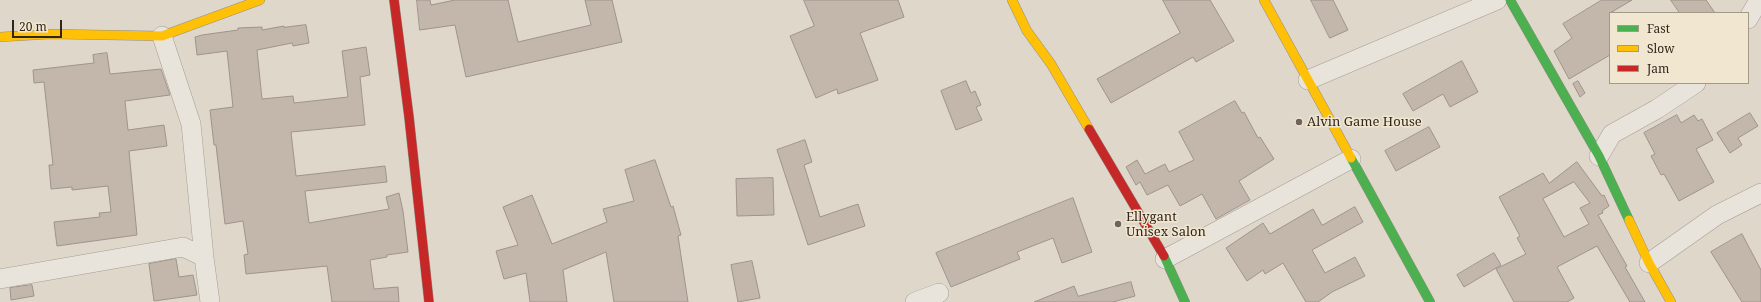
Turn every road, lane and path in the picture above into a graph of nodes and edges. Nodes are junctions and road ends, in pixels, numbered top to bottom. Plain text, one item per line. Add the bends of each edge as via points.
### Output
1 (260, 0) edge
2 (394, 0) edge
3 (1012, 0) edge
4 (1264, 0) edge
5 (1497, 0) edge
6 (1510, 0) edge
7 (1759, 0) edge
8 (1749, 17) edge
9 (162, 36) junction
10 (0, 37) edge
11 (1308, 80) junction
12 (1694, 84) edge
13 (1599, 156) junction
14 (1351, 159) junction
15 (1761, 193) edge
16 (204, 257) junction
17 (1164, 259) junction
18 (1649, 264) junction
19 (0, 279) edge
20 (939, 293) dead end
21 (210, 302) edge
22 (429, 302) edge
23 (915, 302) edge
24 (1185, 302) edge
25 (1430, 302) edge
26 (1671, 302) edge

1 - 9 street
2 - 22 street
3 - 17 street
4 - 11 street
5 - 11 street
6 - 13 street
7 - 8 street
9 - 10 street via 51,34
9 - 16 street via 191,124
11 - 14 street
12 - 13 street via 1612,134
13 - 18 street
14 - 17 street
14 - 25 street
15 - 18 street via 1717,215
16 - 19 street via 183,247
16 - 21 street
17 - 24 street
18 - 26 street
20 - 23 street

